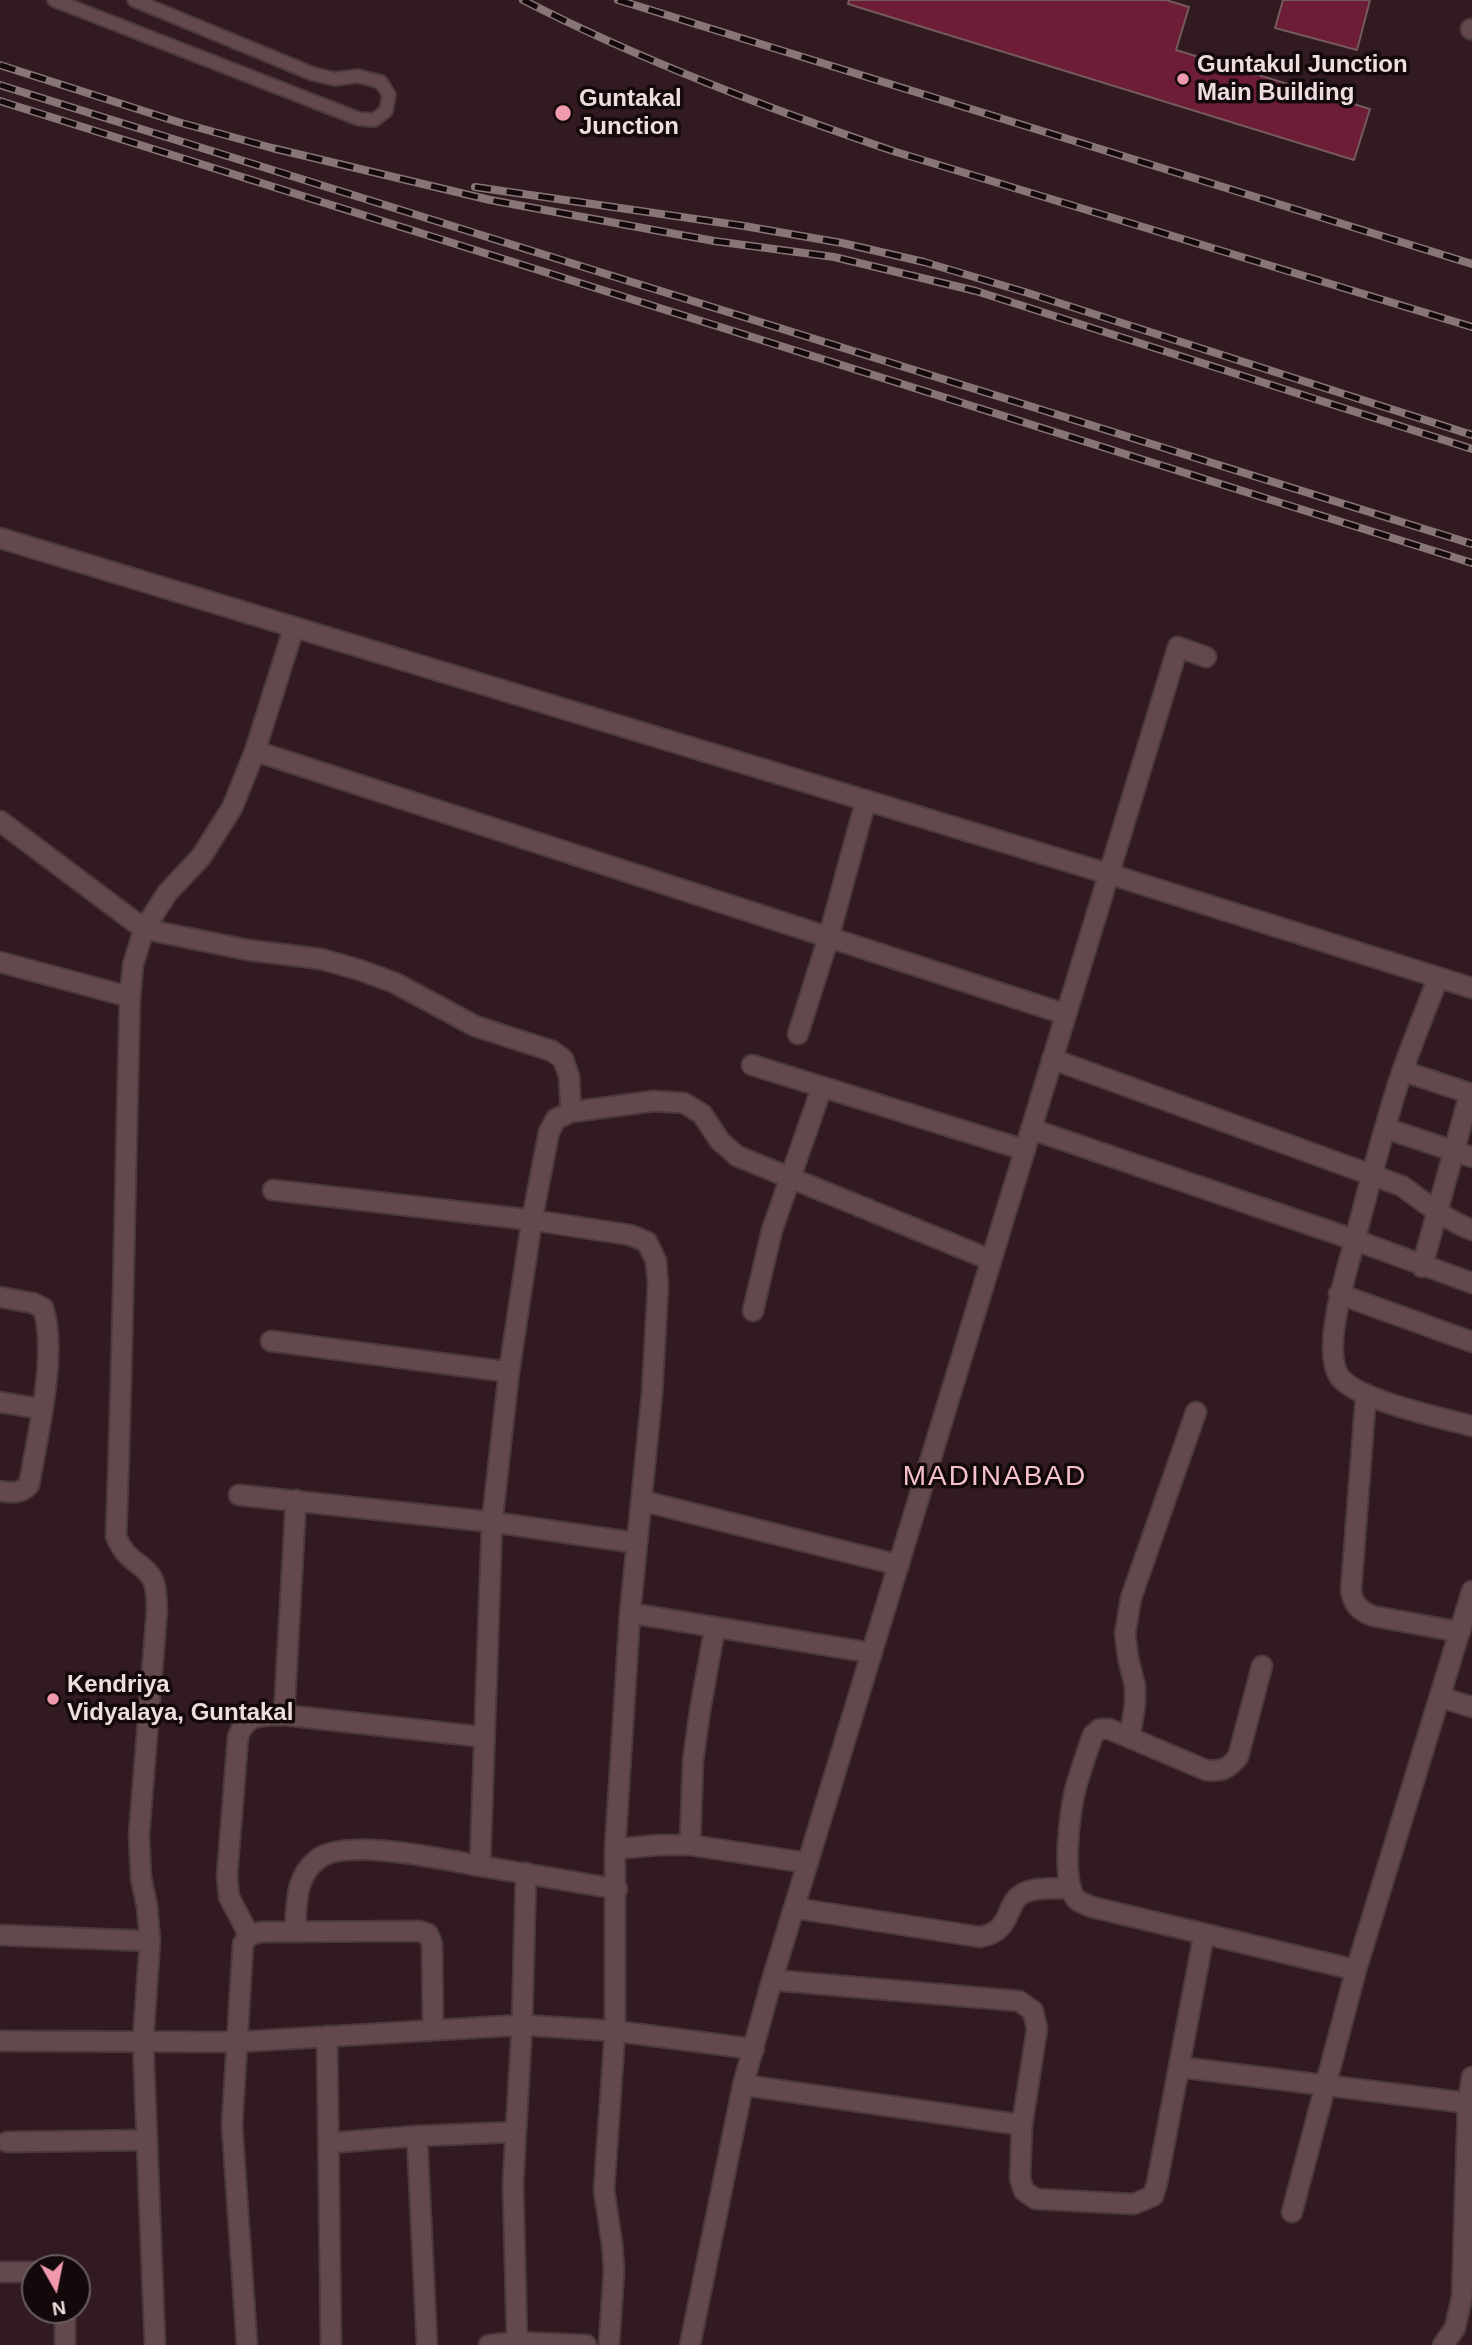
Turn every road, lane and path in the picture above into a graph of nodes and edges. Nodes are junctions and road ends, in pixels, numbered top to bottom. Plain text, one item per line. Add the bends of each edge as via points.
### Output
1 (54, 0) edge
2 (134, 0) edge
3 (0, 538) edge
4 (294, 627) junction
5 (1206, 657) dead end
6 (255, 751) junction
7 (866, 800) junction
8 (0, 821) edge
9 (1109, 874) junction
10 (144, 929) junction
11 (829, 936) junction
12 (0, 962) edge
13 (1438, 978) junction
14 (1472, 989) edge
15 (130, 997) junction
16 (1065, 1014) junction
17 (798, 1034) dead end
18 (1052, 1059) junction
19 (752, 1065) dead end
20 (1403, 1071) junction
21 (822, 1087) junction
22 (1471, 1094) edge
23 (571, 1112) junction
24 (1385, 1128) junction
25 (1031, 1129) junction
26 (1025, 1150) junction
27 (1463, 1154) edge
28 (1372, 1174) junction
29 (789, 1178) junction
30 (273, 1190) dead end
31 (1437, 1212) junction
32 (532, 1220) junction
33 (1472, 1230) edge
34 (1355, 1240) junction
35 (991, 1260) junction
36 (1422, 1267) junction
37 (1472, 1283) edge
38 (1339, 1294) junction
39 (0, 1297) edge
40 (753, 1311) dead end
41 (271, 1341) dead end
42 (1472, 1342) edge
43 (509, 1372) junction
44 (1366, 1394) junction
45 (0, 1402) edge
46 (42, 1409) junction
47 (1196, 1412) dead end
48 (1472, 1426) edge
49 (0, 1491) edge
50 (239, 1495) dead end
51 (296, 1500) junction
52 (643, 1501) junction
53 (492, 1522) junction
54 (637, 1543) junction
55 (899, 1565) junction
56 (1472, 1591) edge
57 (631, 1613) junction
58 (715, 1627) junction
59 (1460, 1632) junction
60 (872, 1653) junction
61 (1262, 1666) dead end
62 (1440, 1698) junction
63 (1472, 1707) edge
64 (284, 1715) junction
65 (484, 1737) junction
66 (1130, 1737) junction
67 (690, 1845) junction
68 (615, 1849) junction
69 (808, 1863) junction
70 (480, 1866) junction
71 (526, 1872) junction
72 (1071, 1888) junction
73 (617, 1889) junction
74 (794, 1908) junction
75 (295, 1932) junction
76 (1204, 1934) junction
77 (0, 1935) edge
78 (250, 1935) junction
79 (150, 1941) junction
80 (1356, 1970) junction
81 (772, 1980) junction
82 (522, 2025) junction
83 (433, 2029) junction
84 (615, 2031) junction
85 (327, 2036) junction
86 (0, 2040) edge
87 (143, 2041) junction
88 (236, 2042) junction
89 (754, 2049) junction
90 (1179, 2067) junction
91 (1472, 2077) edge
92 (1325, 2084) junction
93 (743, 2085) junction
94 (1470, 2102) edge
95 (1022, 2124) junction
96 (515, 2132) junction
97 (417, 2136) junction
98 (146, 2140) junction
99 (7, 2142) dead end
100 (328, 2143) junction
101 (1292, 2212) dead end
102 (0, 2272) edge
103 (21, 2272) edge
104 (65, 2324) edge
105 (517, 2342) junction
106 (65, 2345) edge
107 (155, 2345) edge
108 (247, 2345) edge
109 (331, 2345) edge
110 (427, 2345) edge
111 (489, 2345) edge
112 (586, 2345) edge
113 (609, 2345) edge
114 (690, 2345) edge
115 (1443, 2345) edge

1 - 2 lane via 359,119 374,120 386,111 389,95 381,82 313,74
3 - 4 street
4 - 6 street
4 - 7 street
5 - 9 street via 1178,647
6 - 10 street via 232,808 201,857
6 - 11 street
7 - 9 street
7 - 11 street
8 - 10 street
9 - 13 street
9 - 16 street
10 - 15 street
10 - 23 street via 321,959 395,983 475,1026 552,1051 563,1059
11 - 16 street
11 - 17 street
12 - 15 street
13 - 14 street
13 - 20 street
15 - 79 street via 117,1536 121,1550 152,1578 156,1589 139,1835
16 - 18 street
18 - 25 street
18 - 28 street
19 - 21 street
20 - 22 street
20 - 24 street
21 - 26 street
21 - 29 street
22 - 27 street
23 - 29 street via 654,1101 684,1103 702,1114 737,1156
23 - 32 street via 556,1119 549,1132
24 - 27 street
24 - 28 street
25 - 26 street
25 - 34 street
26 - 35 street
27 - 31 street
28 - 31 street via 1402,1186
28 - 34 street
29 - 35 street
29 - 40 street
30 - 32 street
31 - 33 street
31 - 36 street
32 - 43 street
32 - 52 street via 630,1235 647,1242 656,1261
34 - 36 street
34 - 38 street
35 - 55 street
36 - 37 street
38 - 42 street
38 - 44 street via 1332,1353 1339,1376
39 - 46 street via 43,1308 49,1344
41 - 43 street
43 - 53 street
44 - 48 street
44 - 59 street via 1352,1599 1361,1611 1373,1616
45 - 46 street
46 - 49 street via 29,1485 22,1491
47 - 66 street via 1131,1598 1125,1634 1135,1686
50 - 51 street
51 - 53 street
51 - 64 street
52 - 54 street
52 - 55 street
53 - 54 street
53 - 65 street
54 - 57 street
55 - 60 street
56 - 59 street
57 - 58 street
57 - 68 street
58 - 60 street
58 - 67 street via 693,1761
59 - 62 street
60 - 69 street
61 - 66 street via 1238,1757 1229,1767 1219,1772 1206,1770
62 - 63 street
62 - 80 street
64 - 65 street
64 - 78 street via 248,1720 238,1737 227,1877 229,1897
65 - 70 street
66 - 72 street via 1109,1729 1093,1735 1069,1823
67 - 68 street
67 - 69 street
68 - 73 street
69 - 74 street
70 - 71 street
70 - 75 street via 375,1851 337,1851 319,1857 303,1874 297,1892
71 - 73 street
71 - 82 street
72 - 74 street via 1018,1896 1003,1926 993,1935 980,1937
72 - 76 street via 1077,1900 1092,1907
73 - 84 street
74 - 81 street
75 - 78 street
75 - 83 street via 428,1934
76 - 80 street
76 - 90 street
77 - 79 street
78 - 88 street via 243,1944
79 - 87 street
80 - 92 street
81 - 89 street
81 - 95 street via 1019,2001 1032,2011 1037,2029
82 - 83 street
82 - 84 street
82 - 96 street
83 - 85 street
84 - 89 street
84 - 113 street via 604,2190 614,2270
85 - 88 street
85 - 100 street
86 - 87 street
87 - 88 street
87 - 98 street
88 - 108 street via 232,2126
89 - 93 street
90 - 92 street
90 - 95 street via 1153,2196 1134,2204 1036,2199 1024,2191 1020,2178
91 - 94 street
92 - 94 street
92 - 101 street
93 - 95 street
93 - 114 street
94 - 115 street via 1462,2298 1455,2328
96 - 97 street
96 - 105 street
97 - 100 street
97 - 110 street
98 - 99 street
98 - 107 street
100 - 109 street
102 - 103 street
104 - 106 street
105 - 111 street
105 - 112 street

